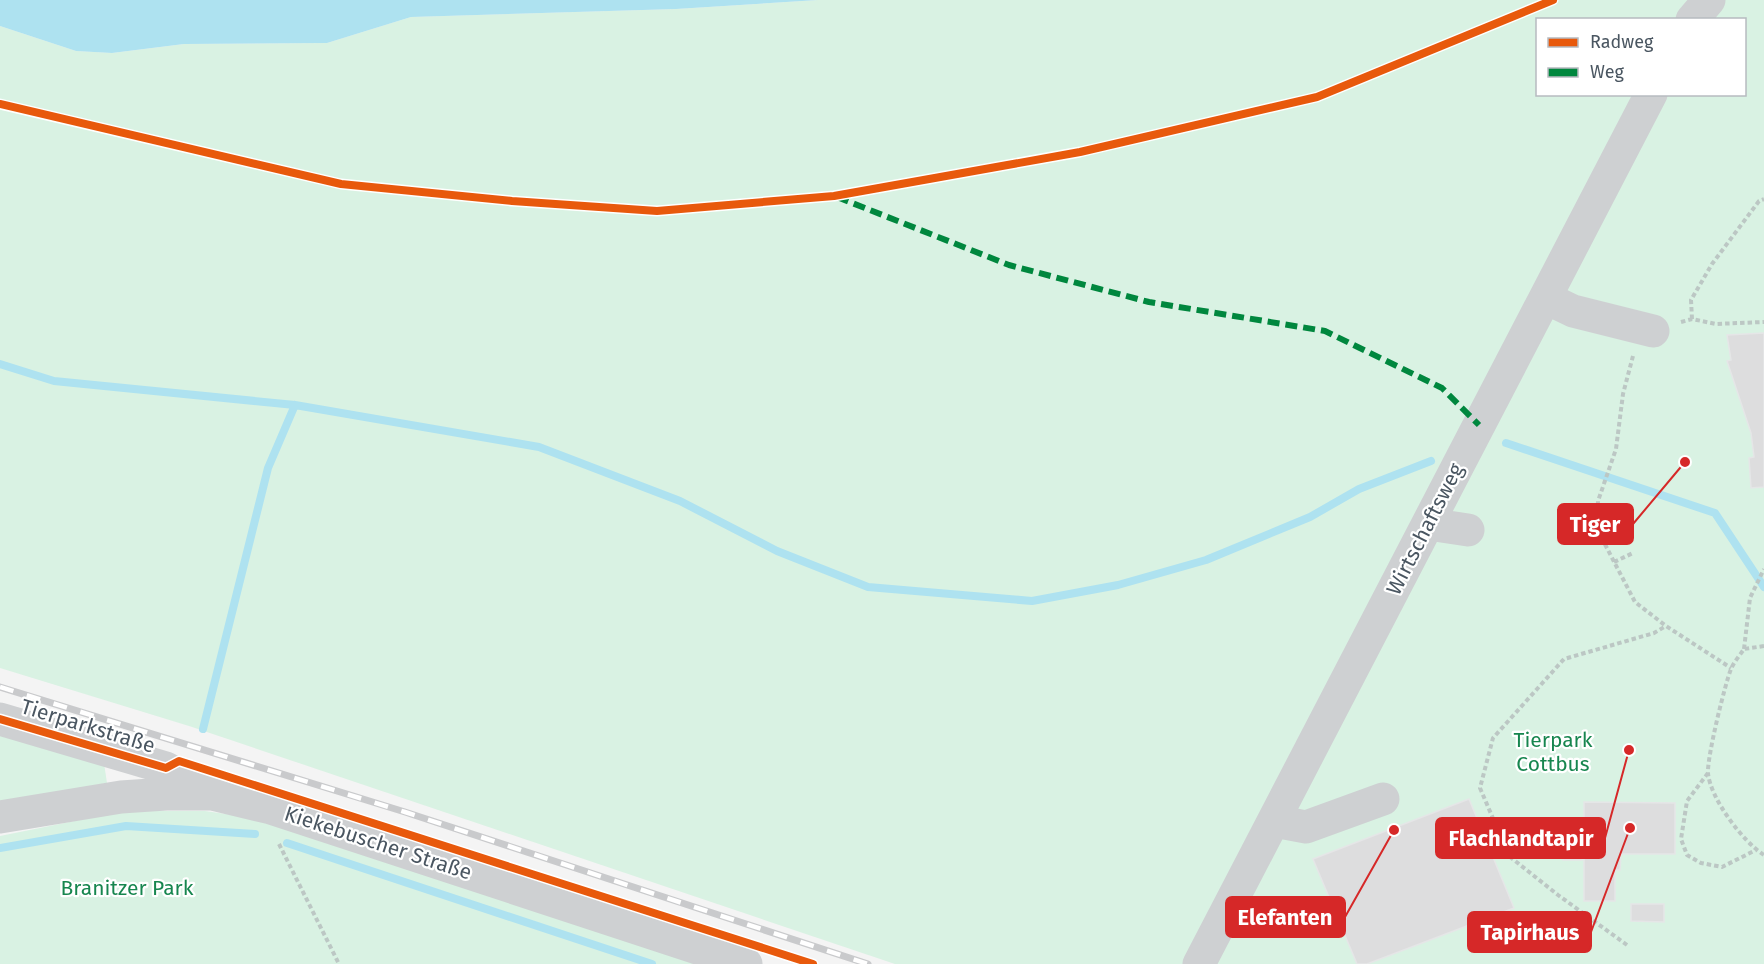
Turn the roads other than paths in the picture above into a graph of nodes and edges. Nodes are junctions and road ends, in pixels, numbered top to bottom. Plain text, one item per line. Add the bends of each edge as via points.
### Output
1 (1709, 0) edge
2 (1694, 18) edge
3 (1650, 96) edge
4 (1546, 298) junction
5 (1653, 331) road end
6 (1428, 524) junction
7 (1468, 530) dead end
8 (0, 719) edge
9 (212, 794) junction
10 (1383, 799) dead end
11 (0, 817) edge
12 (1274, 821) junction
13 (746, 964) edge
14 (1199, 964) edge

1 - 2 street
3 - 4 street, Wirtschaftsweg
4 - 5 street via 1574,311
4 - 6 street, Wirtschaftsweg
6 - 7 street
6 - 12 street, Wirtschaftsweg
8 - 9 street, Tierparkstraße via 166,768
9 - 11 street, Kiekebuscher Straße via 120,797
9 - 13 street, Kiekebuscher Straße via 271,808
10 - 12 street via 1306,827
12 - 14 street, Wirtschaftsweg

